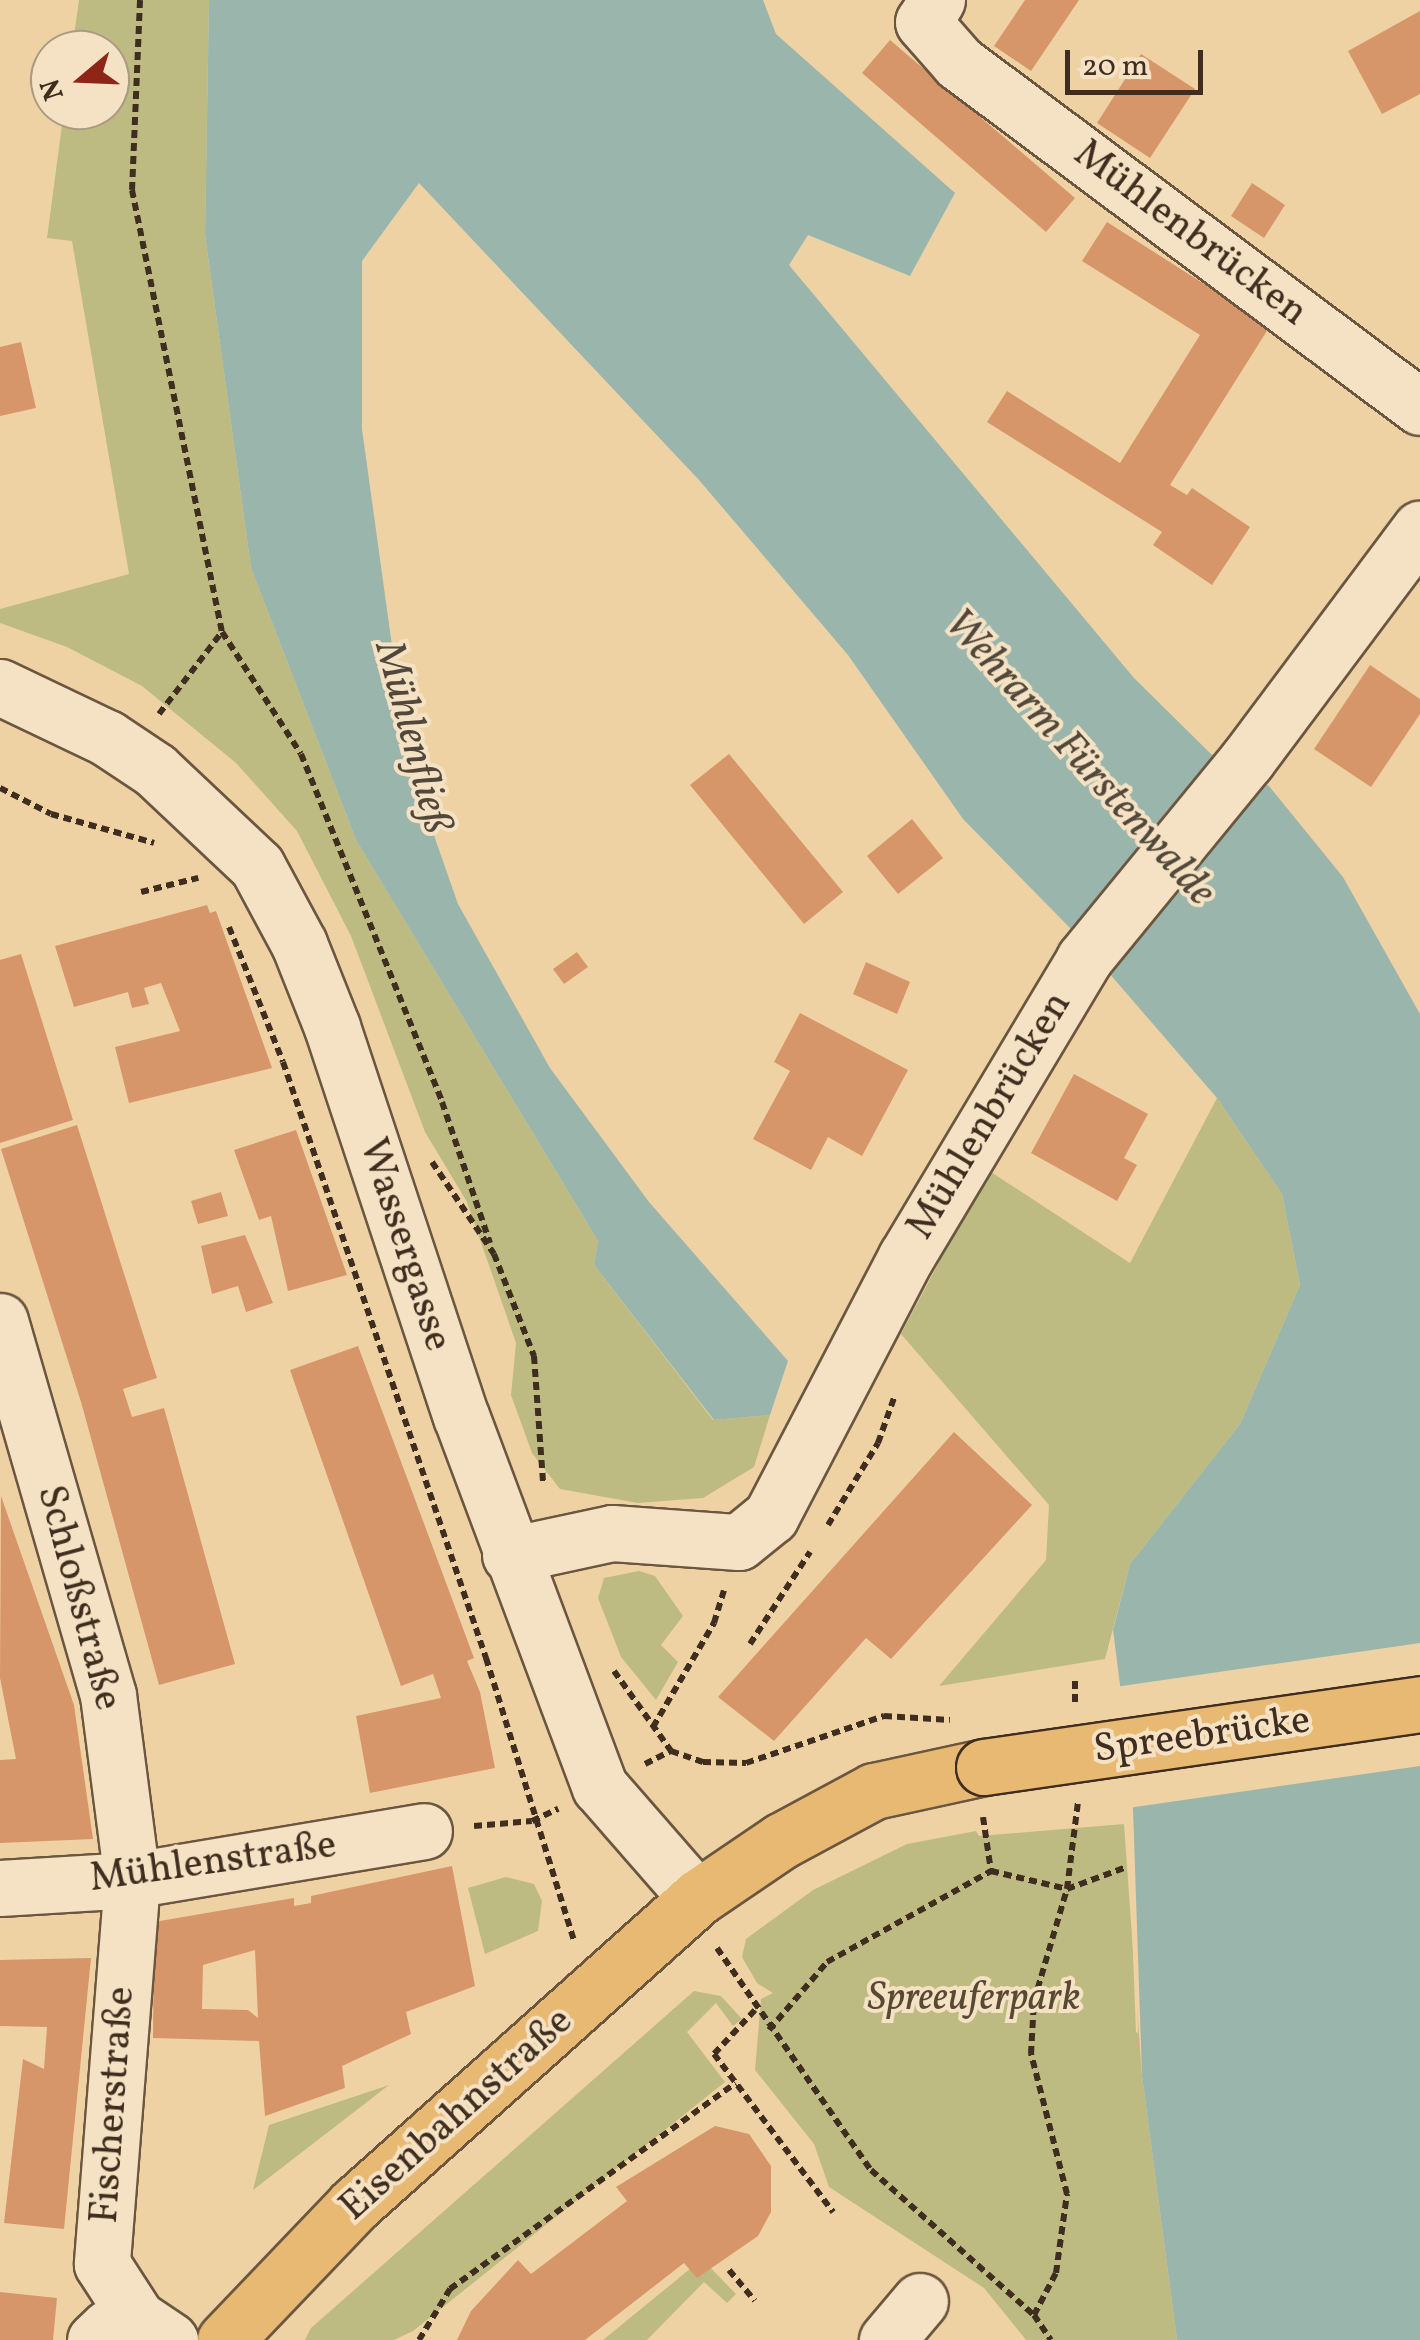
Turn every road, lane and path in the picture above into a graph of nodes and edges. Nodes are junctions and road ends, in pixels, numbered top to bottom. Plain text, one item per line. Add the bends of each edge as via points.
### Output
1 (140, 0) edge
2 (937, 0) edge
3 (1420, 407) edge
4 (1420, 529) edge
5 (222, 632) junction
6 (0, 687) edge
7 (158, 716) dead end
8 (0, 788) edge
9 (165, 850) dead end
10 (192, 867) dead end
11 (210, 886) dead end
12 (223, 914) dead end
13 (494, 1254) dead end
14 (0, 1321) edge
15 (740, 1542) junction
16 (510, 1555) junction
17 (1420, 1704) edge
18 (653, 1728) dead end
19 (670, 1751) dead end
20 (976, 1767) junction
21 (532, 1821) junction
22 (1078, 1828) dead end
23 (424, 1831) joint
24 (1124, 1868) dead end
25 (991, 1871) junction
26 (132, 1880) junction
27 (0, 1888) edge
28 (1068, 1889) junction
29 (707, 1922) junction
30 (574, 1942) dead end
31 (755, 2010) junction
32 (769, 2030) junction
33 (736, 2083) junction
34 (833, 2212) dead end
35 (730, 2270) dead end
36 (755, 2302) dead end
37 (1034, 2315) junction
38 (134, 2333) edge
39 (225, 2340) edge
40 (418, 2340) edge
41 (1052, 2340) edge

1 - 5 path via 132,190
2 - 3 street, Mühlenbrücken via 924,22 958,63
4 - 15 street, Mühlenbrücken via 1247,760 1084,959 906,1257 771,1516
5 - 7 path
5 - 13 path via 300,754 442,1102
6 - 16 street, Wassergasse via 107,738 155,770 257,866 300,944 332,1027
8 - 9 path via 51,814
10 - 11 path
12 - 21 path via 283,1062 486,1658
14 - 26 street, Schloßstraße via 108,1695
15 - 16 street via 612,1533
15 - 18 path via 714,1623
16 - 29 street, Wassergasse via 600,1787
17 - 20 main road, Spreebrücke, bridge
19 - 20 path via 703,1762 746,1764 884,1716
20 - 25 path
20 - 29 main road, Spreebrücke via 874,1791 781,1841
21 - 23 path
21 - 30 path
22 - 28 path
23 - 26 street, Mühlenstraße
24 - 28 path
25 - 28 path
25 - 32 path via 827,1962
26 - 27 street, Mühlenstraße
26 - 38 street, Fischerstraße via 102,2264
28 - 37 path via 1034,2001 1031,2054 1067,2194 1056,2274
29 - 31 path
29 - 39 main road, Eisenbahnstraße via 354,2205
31 - 32 path
31 - 33 path via 714,2054
32 - 37 path via 871,2170
33 - 34 path
33 - 40 path via 450,2289
35 - 36 path
37 - 41 path

